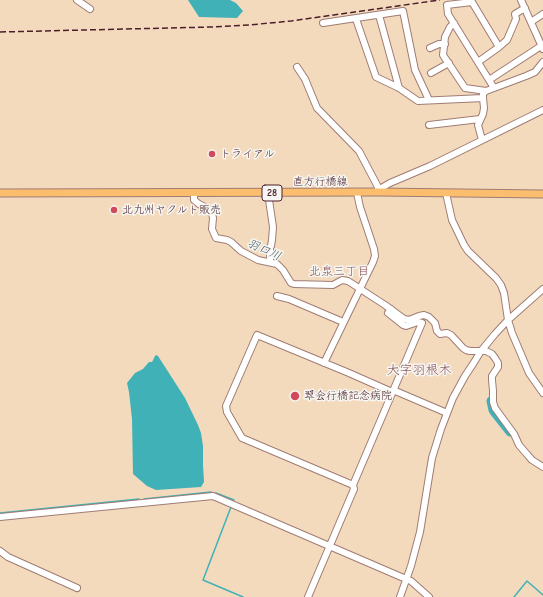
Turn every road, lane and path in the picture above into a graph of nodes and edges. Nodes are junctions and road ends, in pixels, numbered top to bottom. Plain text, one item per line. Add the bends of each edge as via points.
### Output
1 (77, 0) edge
2 (521, 0) edge
3 (525, 8) junction
4 (90, 9) dead end
5 (543, 14) edge
6 (379, 15) junction
7 (356, 19) junction
8 (531, 22) junction
9 (323, 23) dead end
10 (454, 23) junction
11 (445, 44) junction
12 (542, 44) edge
13 (499, 47) junction
14 (430, 48) dead end
15 (478, 62) junction
16 (543, 62) edge
17 (449, 63) junction
18 (297, 67) dead end
19 (431, 73) dead end
20 (490, 80) junction
21 (399, 88) junction
22 (494, 88) junction
23 (486, 91) junction
24 (483, 98) junction
25 (429, 100) junction
26 (543, 110) edge
27 (480, 119) junction
28 (429, 125) dead end
29 (482, 140) junction
30 (378, 192) junction
31 (0, 193) edge
32 (194, 193) junction
33 (268, 193) junction
34 (357, 193) junction
35 (446, 193) junction
36 (543, 194) edge
37 (270, 261) dead end
38 (360, 289) junction
39 (543, 289) edge
40 (277, 296) dead end
41 (391, 309) junction
42 (508, 320) junction
43 (344, 322) junction
44 (482, 351) junction
45 (324, 363) junction
46 (392, 391) junction
47 (543, 392) edge
48 (447, 413) junction
49 (543, 467) edge
50 (353, 485) junction
51 (0, 517) edge
52 (330, 546) junction
53 (0, 551) edge
54 (406, 579) junction
55 (77, 588) dead end
56 (308, 597) edge
57 (400, 597) edge
58 (429, 597) edge

1 - 4 street
2 - 3 street
3 - 8 street
3 - 13 street via 515,14 516,19 507,40
5 - 8 street
6 - 7 street
6 - 21 street
6 - 25 street via 403,11 415,70
7 - 9 street
7 - 21 street via 376,77
8 - 12 street
10 - 11 street via 445,38
10 - 13 street via 448,14 447,5 472,2
10 - 15 street
11 - 14 street
11 - 17 street via 443,55
12 - 20 street
13 - 15 street
15 - 20 street
16 - 22 street via 535,72
17 - 19 street
17 - 23 street via 465,88
18 - 30 street via 317,108 358,151 378,187
20 - 22 street
21 - 25 street via 418,101
22 - 23 street
23 - 24 street
24 - 25 street
24 - 27 street via 484,108
26 - 29 street
27 - 28 street
27 - 29 street via 478,125
29 - 30 street via 390,183
30 - 34 main road, 直方行橋線 / 28
30 - 35 main road, 直方行橋線 / 28
31 - 32 main road, 直方行橋線 / 28
32 - 33 main road, 直方行橋線 / 28
32 - 38 street via 194,200 212,213 212,229 216,238 232,242 241,251 258,260 277,264 291,283 333,285 344,280
33 - 34 main road, 直方行橋線 / 28
33 - 37 street via 273,227
34 - 38 street via 375,256
35 - 36 main road, 直方行橋線 / 28
35 - 42 street via 452,220 464,245 501,285
38 - 41 street
38 - 43 street
39 - 42 street
40 - 43 street
41 - 44 street via 406,320 424,315 429,317 440,334 451,335 466,350
41 - 46 street via 388,313 403,325 422,322
42 - 44 street
42 - 47 street via 529,373
43 - 45 street
44 - 48 street via 465,376
44 - 49 street via 492,354 498,363 492,376 493,402 498,414 514,434 519,445 532,460
45 - 46 street
45 - 50 street via 257,335 226,409 242,438
46 - 48 street
46 - 50 street
48 - 54 street via 432,458 421,527
50 - 52 street via 354,490
51 - 52 street via 213,496
52 - 54 street
52 - 56 street
53 - 55 street
54 - 57 street
54 - 58 street

